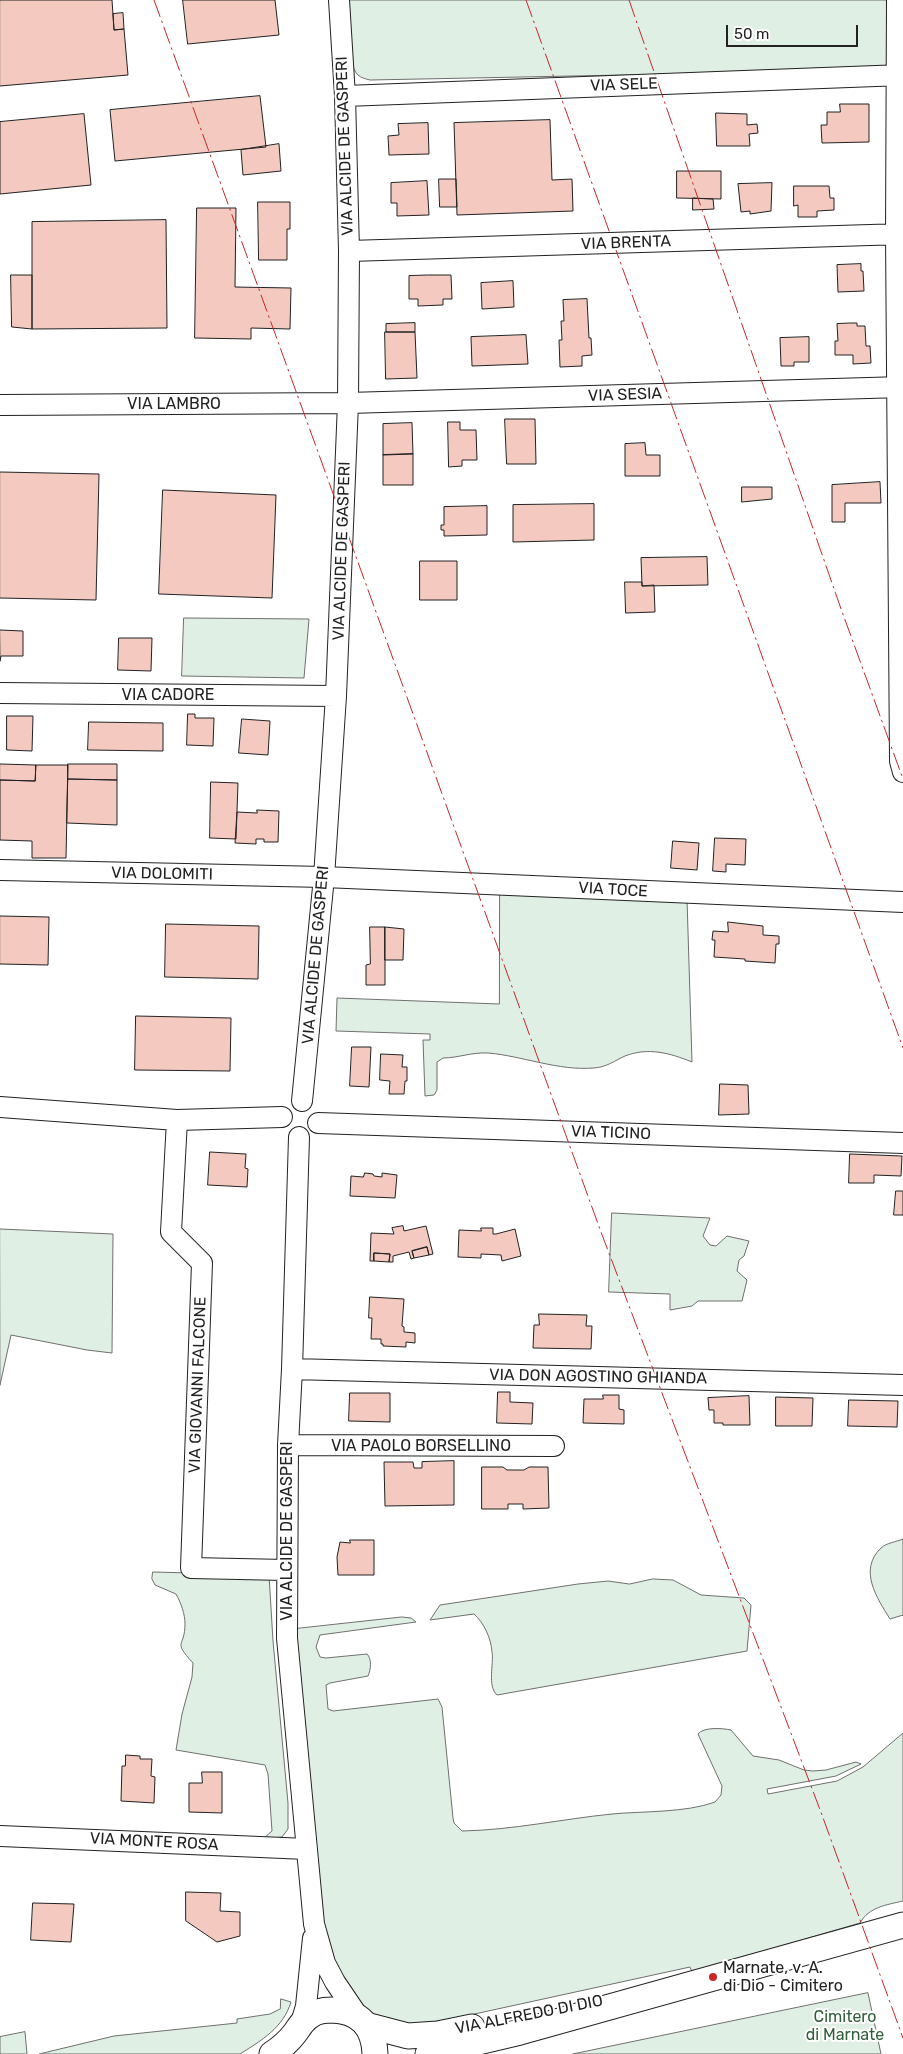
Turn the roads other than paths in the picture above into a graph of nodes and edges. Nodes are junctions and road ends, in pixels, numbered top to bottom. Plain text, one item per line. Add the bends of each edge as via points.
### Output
1 (339, 0) edge
2 (897, 0) edge
3 (900, 75) edge
4 (345, 96) junction
5 (899, 234) edge
6 (349, 251) junction
7 (901, 387) edge
8 (348, 403) junction
9 (0, 405) edge
10 (901, 590) edge
11 (0, 694) edge
12 (336, 696) junction
13 (903, 772) edge
14 (0, 870) edge
15 (324, 877) junction
16 (903, 902) edge
17 (302, 1101) junction
18 (0, 1107) edge
19 (282, 1117) junction
20 (177, 1120) junction
21 (318, 1122) junction
22 (299, 1138) junction
23 (903, 1143) edge
24 (292, 1369) junction
25 (903, 1385) edge
26 (288, 1445) junction
27 (554, 1446) dead end
28 (286, 1570) junction
29 (0, 1836) edge
30 (307, 1849) junction
31 (314, 1924) junction
32 (903, 1925) edge
33 (692, 1983) junction
34 (362, 2021) junction
35 (302, 2023) junction
36 (272, 2054) edge
37 (375, 2054) edge
38 (428, 2054) edge

1 - 4 street, VIA ALCIDE DE GASPERI
2 - 3 street
3 - 4 street, VIA SELE
3 - 5 street
4 - 6 street, VIA ALCIDE DE GASPERI
5 - 6 street, VIA BRENTA
5 - 7 street
6 - 8 street, VIA ALCIDE DE GASPERI
7 - 8 street, VIA SESIA
7 - 10 street
8 - 9 street, VIA LAMBRO
8 - 12 street, VIA ALCIDE DE GASPERI
10 - 13 street via 900,761
11 - 12 street, VIA CADORE
12 - 15 street, VIA ALCIDE DE GASPERI
14 - 15 street, VIA DOLOMITI
15 - 16 street, VIA TOCE
15 - 17 street, VIA ALCIDE DE GASPERI
17 - 19 street via 291,1104
17 - 21 street via 313,1106
18 - 20 street
19 - 20 street
19 - 22 street via 288,1133
20 - 28 street, VIA GIOVANNI FALCONE via 170,1232 202,1263 190,1568
21 - 22 street via 313,1132
21 - 23 street, VIA TICINO
22 - 24 street, VIA ALCIDE DE GASPERI
24 - 25 street, VIA DON AGOSTINO GHIANDA
24 - 26 street, VIA ALCIDE DE GASPERI
26 - 27 street, VIA PAOLO BORSELLINO
26 - 28 street, VIA ALCIDE DE GASPERI
28 - 30 street, VIA ALCIDE DE GASPERI via 287,1638
29 - 30 street, VIA MONTE ROSA
30 - 31 street, VIA ALCIDE DE GASPERI
31 - 34 street, VIA ALCIDE DE GASPERI via 325,1963
31 - 35 street, VIA ALCIDE DE GASPERI
32 - 33 main road, VIA ALFREDO DI DIO
33 - 34 main road, VIA ALFREDO DI DIO via 438,2034 408,2036
33 - 38 main road, VIA ALFREDO DI DIO via 520,2032
34 - 35 main road, VIA ALFREDO DI DIO via 342,2011 330,2010 312,2014
34 - 37 main road via 374,2040
35 - 36 main road via 288,2042

